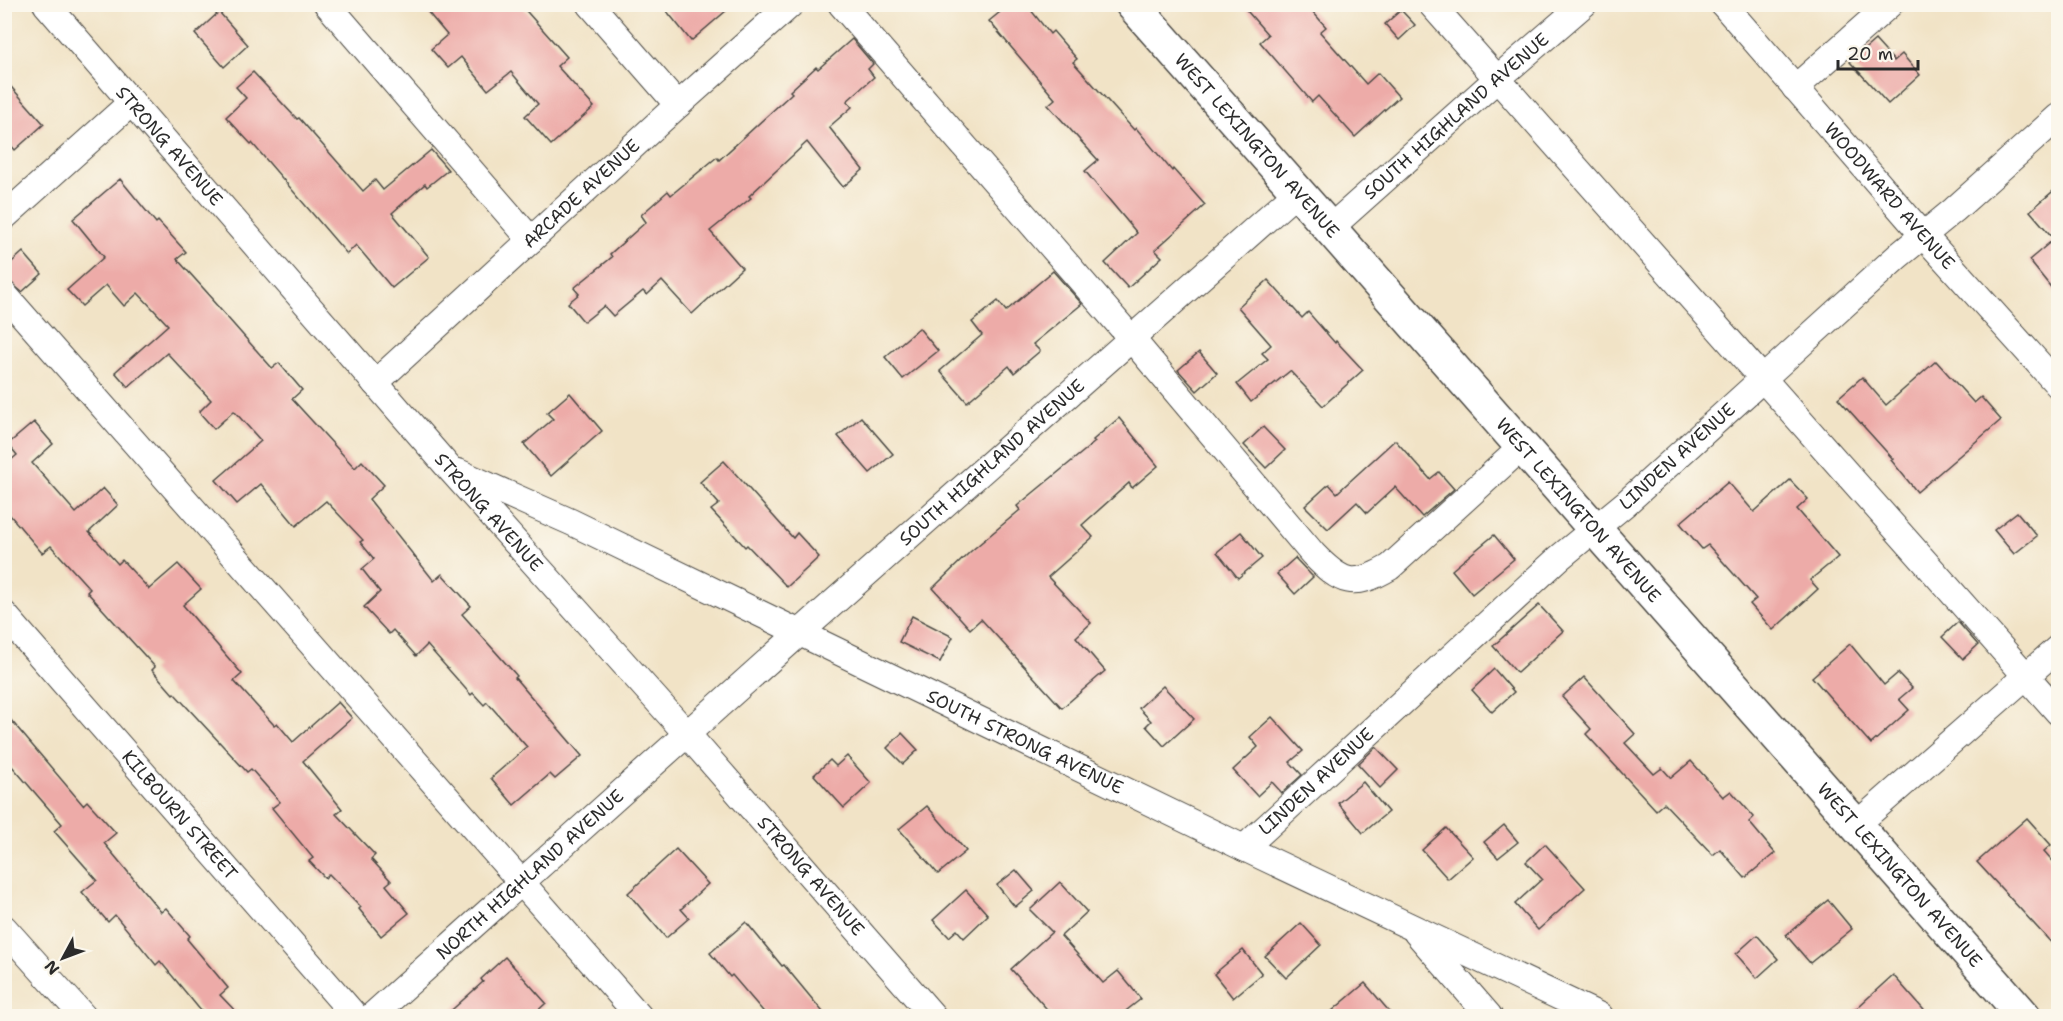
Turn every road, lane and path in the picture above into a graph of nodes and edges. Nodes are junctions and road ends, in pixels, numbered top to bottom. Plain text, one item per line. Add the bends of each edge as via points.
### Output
1 (46, 4) edge
2 (327, 4) edge
3 (590, 4) edge
4 (791, 4) edge
5 (841, 4) edge
6 (1132, 4) edge
7 (1431, 4) edge
8 (1584, 4) edge
9 (1723, 4) edge
10 (1890, 4) edge
11 (1497, 79) junction
12 (1795, 88) junction
13 (132, 102) junction
14 (678, 105) junction
15 (2058, 117) edge
16 (1297, 192) junction
17 (4, 217) edge
18 (1329, 229) junction
19 (1923, 235) junction
20 (531, 240) junction
21 (4, 294) edge
22 (1131, 338) junction
23 (1763, 379) junction
24 (375, 383) junction
25 (2058, 385) edge
26 (1522, 447) junction
27 (449, 468) junction
28 (1595, 529) junction
29 (4, 614) edge
30 (800, 633) junction
31 (2058, 648) edge
32 (2027, 676) junction
33 (2058, 712) edge
34 (687, 734) junction
35 (1856, 825) junction
36 (1244, 848) junction
37 (523, 882) junction
38 (1409, 925) junction
39 (4, 928) edge
40 (83, 1017) edge
41 (355, 1017) edge
42 (372, 1017) edge
43 (639, 1017) edge
44 (933, 1017) edge
45 (1489, 1017) edge
46 (1600, 1017) edge
47 (2024, 1017) edge

1 - 13 street, STRONG AVENUE
2 - 20 street
3 - 14 street
4 - 14 street, ARCADE AVENUE
5 - 22 street
6 - 16 main road, WEST LEXINGTON AVENUE
7 - 11 street
8 - 11 street, SOUTH HIGHLAND AVENUE
9 - 12 street, WOODWARD AVENUE
10 - 12 street
11 - 18 street, SOUTH HIGHLAND AVENUE
11 - 23 street
12 - 19 street, WOODWARD AVENUE
13 - 17 street
13 - 24 street, STRONG AVENUE
14 - 20 street, ARCADE AVENUE
15 - 19 street, LINDEN AVENUE
16 - 18 main road, WEST LEXINGTON AVENUE
16 - 22 street, SOUTH HIGHLAND AVENUE
18 - 26 main road, WEST LEXINGTON AVENUE
19 - 23 street, LINDEN AVENUE
19 - 25 street, WOODWARD AVENUE
20 - 24 street, ARCADE AVENUE
21 - 37 street
22 - 26 street via 1312,554 1332,574 1353,581 1372,578 1390,567
22 - 30 street, SOUTH HIGHLAND AVENUE
23 - 28 street, LINDEN AVENUE
23 - 32 street
24 - 27 street, STRONG AVENUE
26 - 28 main road, WEST LEXINGTON AVENUE
27 - 30 street, SOUTH STRONG AVENUE via 571,522
27 - 34 street, STRONG AVENUE
28 - 35 main road, WEST LEXINGTON AVENUE
28 - 36 street, LINDEN AVENUE
29 - 41 street, KILBOURN STREET
30 - 34 street, SOUTH HIGHLAND AVENUE
30 - 36 street, SOUTH STRONG AVENUE
31 - 32 street
32 - 33 street
32 - 35 street
34 - 37 street, NORTH HIGHLAND AVENUE
34 - 44 street, STRONG AVENUE
35 - 47 main road, WEST LEXINGTON AVENUE
36 - 38 street, SOUTH STRONG AVENUE
37 - 42 street, NORTH HIGHLAND AVENUE
37 - 43 street
38 - 45 street
38 - 46 street, SOUTH STRONG AVENUE
39 - 40 street

